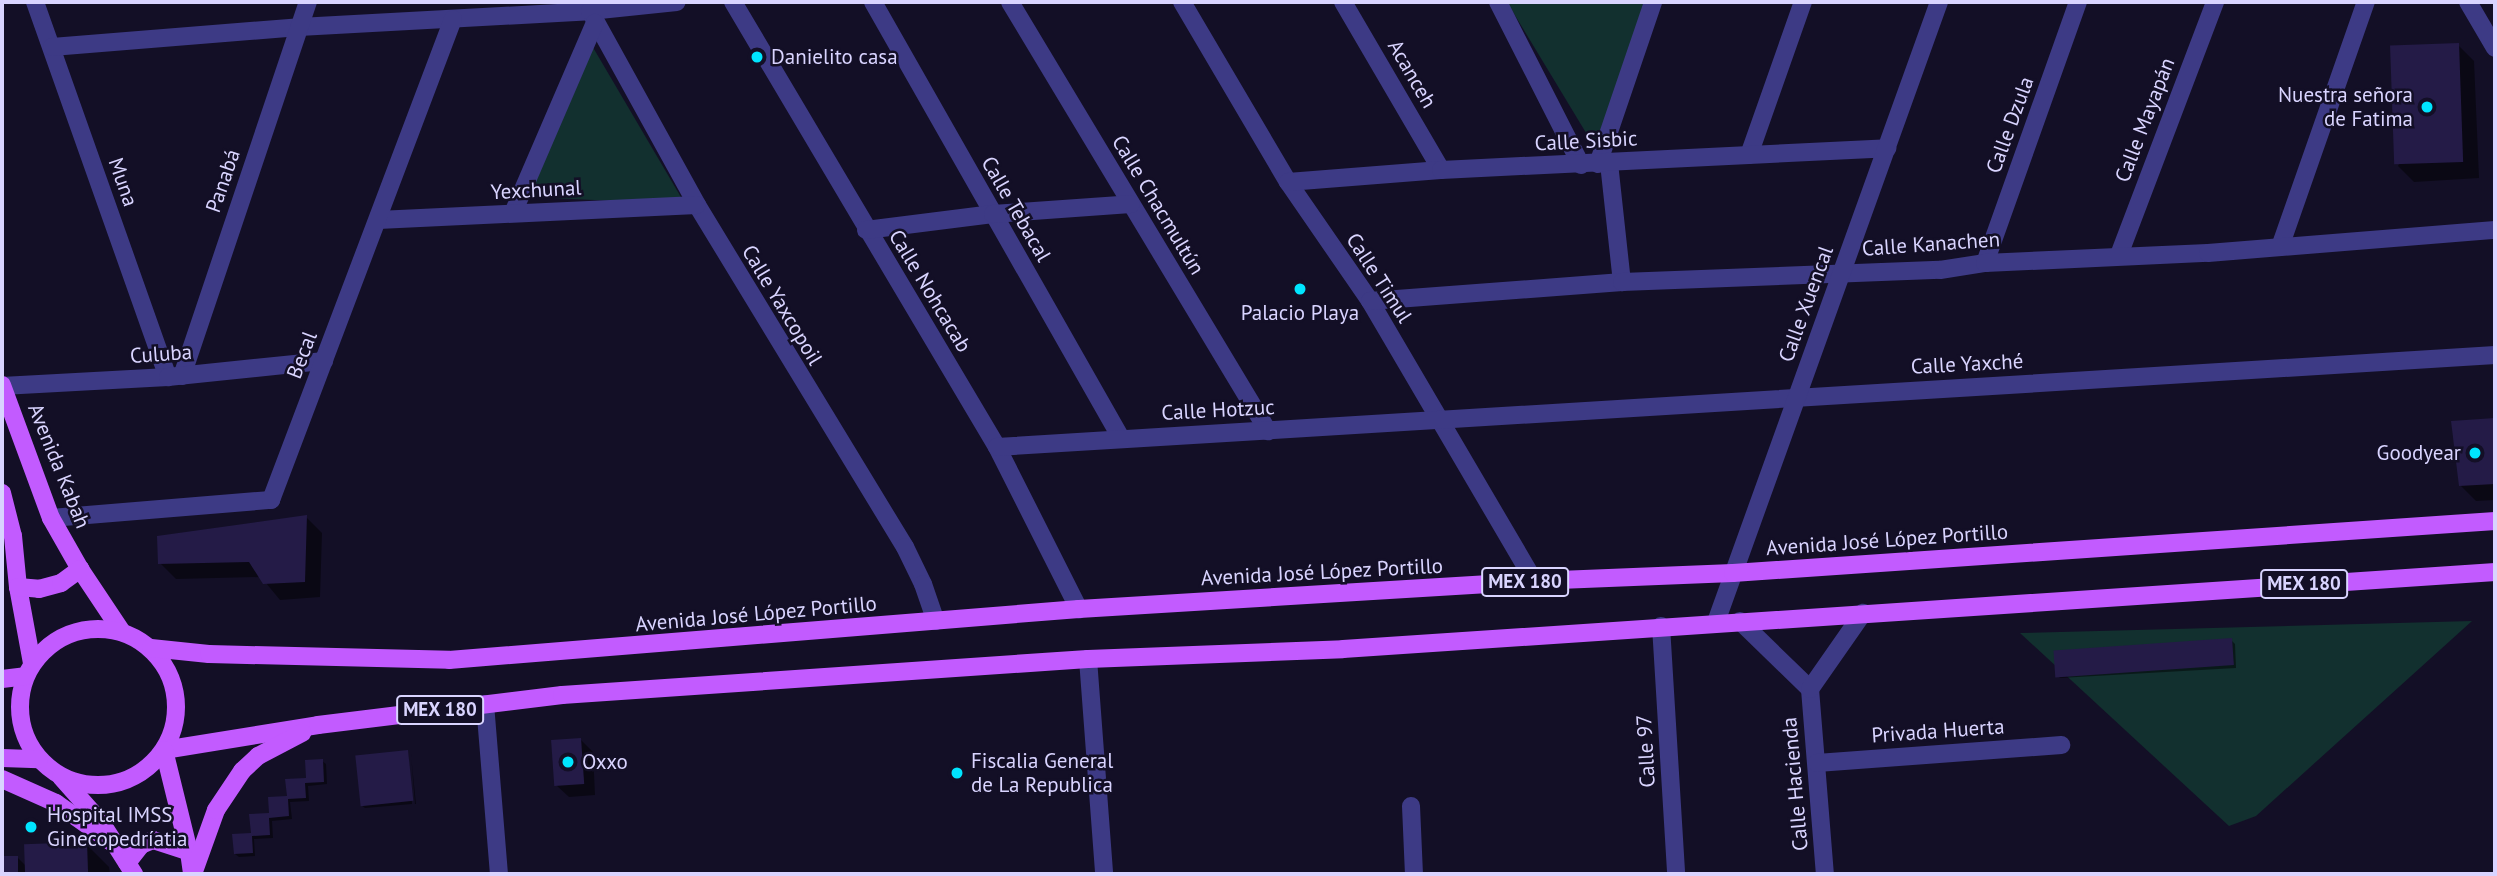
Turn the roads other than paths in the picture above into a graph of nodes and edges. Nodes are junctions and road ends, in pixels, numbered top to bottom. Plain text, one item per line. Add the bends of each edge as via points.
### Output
1 (35, 2) edge
2 (308, 2) edge
3 (677, 2) edge
4 (733, 2) edge
5 (873, 2) edge
6 (1010, 2) edge
7 (1182, 2) edge
8 (1343, 2) edge
9 (1498, 2) edge
10 (1653, 2) edge
11 (1803, 2) edge
12 (1939, 2) edge
13 (2078, 2) edge
14 (2214, 2) edge
15 (2366, 2) edge
16 (2468, 2) edge
17 (592, 17) junction
18 (453, 19) junction
19 (299, 27) junction
20 (52, 47) junction
21 (2495, 48) edge
22 (1886, 148) junction
23 (1749, 155) junction
24 (1596, 164) junction
25 (1441, 170) junction
26 (1288, 182) junction
27 (1131, 204) junction
28 (697, 205) junction
29 (513, 213) junction
30 (993, 214) junction
31 (378, 220) junction
32 (866, 230) junction
33 (2495, 230) edge
34 (2280, 247) junction
35 (2119, 255) junction
36 (1985, 262) junction
37 (1841, 273) junction
38 (1622, 282) junction
39 (1370, 301) junction
40 (2495, 355) edge
41 (324, 361) junction
42 (175, 377) junction
43 (2, 386) edge
44 (1797, 397) junction
45 (1441, 421) junction
46 (1268, 431) junction
47 (1121, 438) junction
48 (997, 447) junction
49 (2, 493) edge
50 (51, 518) junction
51 (2495, 521) edge
52 (13, 536) junction
53 (2, 565) edge
54 (80, 569) junction
55 (2495, 572) edge
56 (1733, 573) junction
57 (1534, 582) junction
58 (18, 587) junction
59 (1079, 609) junction
60 (1864, 613) junction
61 (936, 621) junction
62 (1740, 621) junction
63 (1716, 622) junction
64 (1661, 625) junction
65 (122, 632) junction
66 (151, 649) junction
67 (1088, 659) junction
68 (28, 670) junction
69 (2, 679) edge
70 (1810, 689) junction
71 (485, 704) junction
72 (318, 725) junction
73 (2061, 745) dead end
74 (164, 750) junction
75 (2, 758) edge
76 (40, 760) junction
77 (1817, 763) junction
78 (58, 775) junction
79 (2, 779) edge
80 (1411, 806) dead end
81 (117, 846) junction
82 (189, 852) junction
83 (131, 869) edge
84 (192, 874) edge
85 (499, 874) edge
86 (1104, 874) edge
87 (1414, 874) edge
88 (1676, 874) edge
89 (1825, 874) edge

1 - 20 street, Muna
2 - 19 street, Panabá
3 - 17 street
4 - 32 street, Calle Nohcacab
5 - 30 street, Calle Tebacal
6 - 27 street, Calle Chacmultún
7 - 26 street, Calle Timul
8 - 25 street, Acanceh
9 - 24 street
10 - 24 street
11 - 23 street
12 - 22 street, Calle Xuencal
13 - 36 street, Calle Dzula
14 - 35 street, Calle Mayapán
15 - 34 street
16 - 21 street
17 - 18 street
17 - 28 street, Calle Yaxcopoil
17 - 29 street
18 - 19 street
18 - 31 street, Becal
19 - 20 street
19 - 42 street, Panabá
20 - 42 street, Muna
22 - 23 street, Calle Sisbic
22 - 37 street, Calle Xuencal
23 - 24 street, Calle Sisbic
24 - 25 street, Calle Sisbic
24 - 38 street
25 - 26 street, Calle Sisbic
26 - 39 street, Calle Timul
27 - 30 street
27 - 46 street, Calle Chacmultún
28 - 29 street, Yexchunal
28 - 61 street, Calle Yaxcopoil via 905,547
29 - 31 street, Yexchunal
30 - 32 street
30 - 47 street, Calle Tebacal
31 - 41 street, Becal
32 - 48 street, Calle Nohcacab
33 - 34 street, Calle Kanachen
34 - 35 street, Calle Kanachen
35 - 36 street, Calle Kanachen
36 - 37 street, Calle Kanachen via 1940,270
37 - 38 street, Calle Kanachen
37 - 44 street, Calle Xuencal
38 - 39 street, Calle Kanachen
39 - 45 street, Calle Timul
40 - 44 street, Calle Yaxché
41 - 42 street, Culuba
41 - 50 street, Becal via 271,500
42 - 43 street, Culuba
43 - 50 main road, Avenida Kabah
44 - 45 street, Calle Yaxché
44 - 56 street, Calle Xuencal
45 - 46 street, Calle Hotzuc
45 - 57 street, Calle Timul
46 - 47 street, Calle Hotzuc
47 - 48 street, Calle Hotzuc
48 - 59 street, Calle Nohcacab
49 - 52 main road
50 - 54 main road, Avenida Kabah
51 - 56 main road, Avenida José López Portillo / MEX 180
52 - 53 main road
52 - 58 main road
54 - 58 main road via 61,583 39,589
54 - 65 main road, Avenida Kabah
55 - 60 main road, MEX 180
56 - 57 main road, Avenida José López Portillo / MEX 180
56 - 63 street, Calle Xuencal
57 - 59 main road, Avenida José López Portillo / MEX 180
58 - 68 main road
59 - 61 main road, Avenida José López Portillo / MEX 180
60 - 62 main road, MEX 180
60 - 70 street, Calle Hacienda
61 - 66 main road, Avenida José López Portillo / MEX 180 via 449,660
62 - 63 main road, MEX 180
62 - 70 street, Calle Hacienda
63 - 64 main road, MEX 180
64 - 67 main road, MEX 180 via 1343,649
64 - 88 street, Calle 97
65 - 66 main road
65 - 68 main road via 88,628 56,640
66 - 74 main road via 166,667 175,690 174,731
67 - 71 main road, MEX 180
67 - 86 street
68 - 69 main road
68 - 76 main road via 19,705 24,734
70 - 77 street, Calle Hacienda
71 - 72 main road, MEX 180
71 - 85 street
72 - 74 main road, MEX 180
72 - 84 main road via 258,756 242,771 216,810
73 - 77 street, Privada Huerta
74 - 78 main road via 143,771 116,783 86,784
74 - 82 main road
75 - 76 main road
76 - 78 main road
77 - 89 street, Calle Hacienda
78 - 81 main road
79 - 81 main road via 56,803
80 - 87 street
81 - 83 main road
82 - 83 main road via 153,840 141,845
82 - 84 main road

